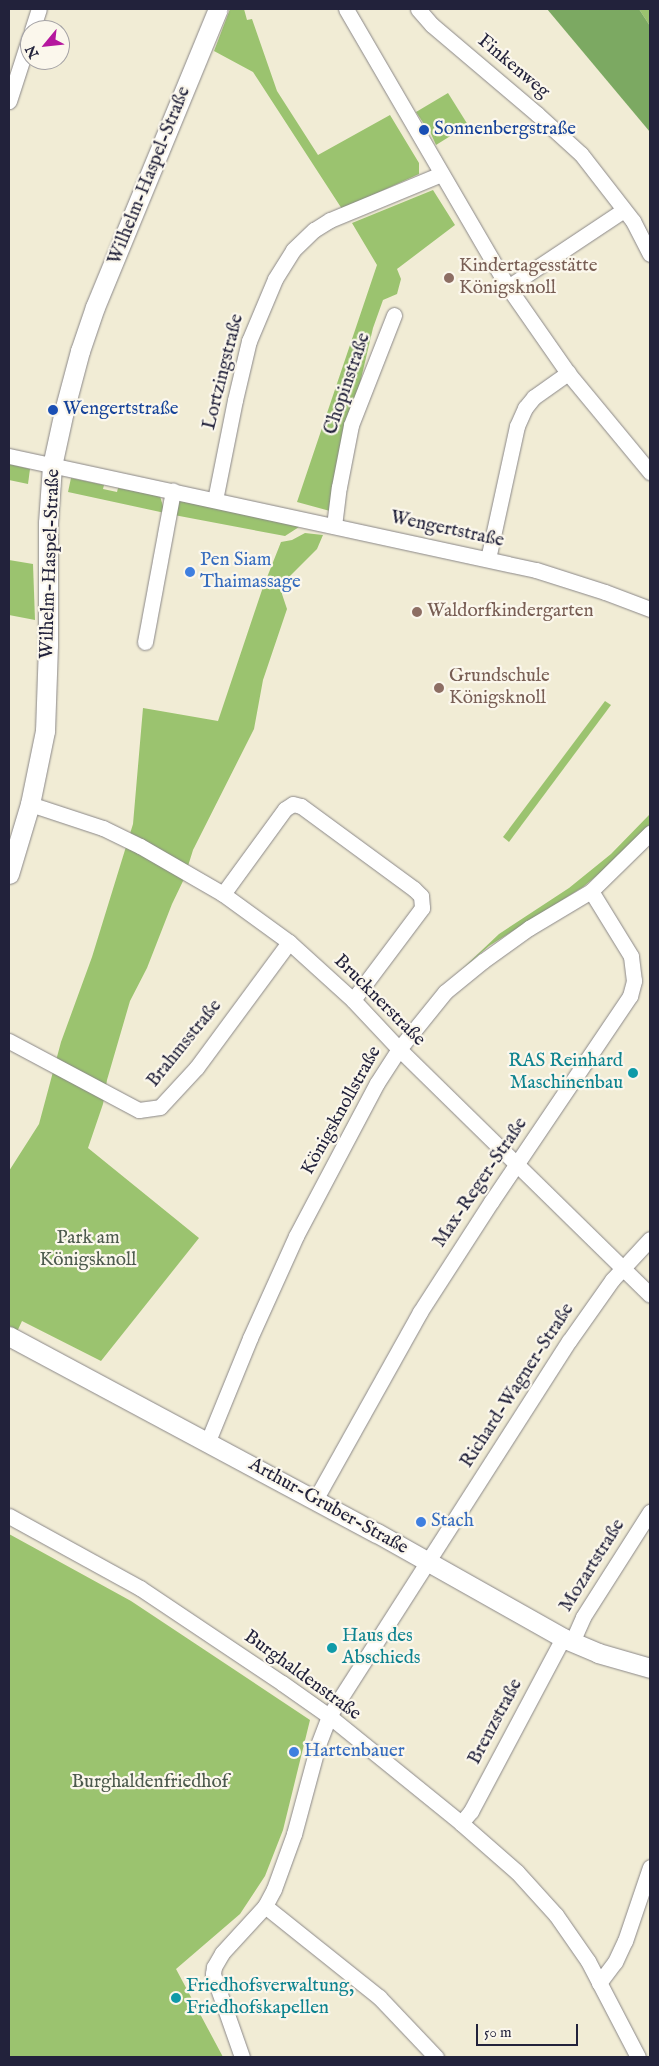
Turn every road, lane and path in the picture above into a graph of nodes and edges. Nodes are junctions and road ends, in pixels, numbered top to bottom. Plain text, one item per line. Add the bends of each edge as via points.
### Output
1 (218, 9) edge
2 (346, 9) edge
3 (418, 9) edge
4 (20, 67) edge
5 (9, 101) edge
6 (441, 174) junction
7 (624, 210) junction
8 (650, 254) edge
9 (508, 287) junction
10 (394, 316) dead end
11 (568, 373) junction
12 (9, 456) edge
13 (52, 466) junction
14 (650, 472) edge
15 (174, 492) junction
16 (215, 500) junction
17 (334, 526) junction
18 (488, 559) junction
19 (650, 609) edge
20 (146, 642) dead end
21 (30, 804) junction
22 (650, 833) edge
23 (9, 874) edge
24 (591, 891) junction
25 (223, 894) junction
26 (288, 942) junction
27 (353, 1000) junction
28 (9, 1041) edge
29 (399, 1049) junction
30 (517, 1165) junction
31 (650, 1239) edge
32 (622, 1268) junction
33 (650, 1295) edge
34 (9, 1336) edge
35 (208, 1441) junction
36 (315, 1500) junction
37 (650, 1512) edge
38 (9, 1516) edge
39 (429, 1563) junction
40 (568, 1640) junction
41 (650, 1668) edge
42 (329, 1716) junction
43 (462, 1822) junction
44 (650, 1867) edge
45 (265, 1906) junction
46 (599, 1983) junction
47 (242, 2057) edge
48 (436, 2057) edge
49 (638, 2057) edge

1 - 13 street, Wilhelm-Haspel-Straße via 86,333
2 - 6 street
3 - 7 street, Finkenweg via 432,25 563,136 602,179
4 - 5 street
6 - 9 street
6 - 16 street, Lortzingstraße via 330,220 293,250 271,287 249,341
7 - 8 street, Finkenweg
7 - 9 street
9 - 11 street
10 - 17 street, Chopinstraße via 351,424
11 - 14 street
11 - 18 street via 534,397 517,426
12 - 13 street, Wengertstraße
13 - 15 street, Wengertstraße
13 - 21 street, Wilhelm-Haspel-Straße via 47,550 45,731
15 - 16 street, Wengertstraße
15 - 20 street
16 - 17 street, Wengertstraße
17 - 18 street, Wengertstraße
18 - 19 street, Wengertstraße via 561,577
21 - 23 street, Wilhelm-Haspel-Straße
21 - 25 street, Brucknerstraße via 103,828
22 - 24 street, Königsknollstraße
24 - 29 street, Königsknollstraße via 529,928 445,992
24 - 30 street, Max-Reger-Straße via 631,956 634,981 630,996
25 - 26 street, Brucknerstraße
25 - 27 street via 285,809 293,804 301,806 414,889 421,896 422,908
26 - 27 street, Brucknerstraße
26 - 28 street, Brahmsstraße via 197,1068 160,1107 139,1110
27 - 29 street, Brucknerstraße
29 - 30 street, Brucknerstraße
29 - 35 street, Königsknollstraße via 377,1083 296,1236
30 - 32 street, Brucknerstraße
30 - 36 street, Max-Reger-Straße via 420,1312
31 - 32 street, Richard-Wagner-Straße
32 - 33 street, Brucknerstraße
32 - 39 street, Richard-Wagner-Straße via 570,1341
34 - 35 street, Arthur-Gruber-Straße
35 - 36 street, Arthur-Gruber-Straße
36 - 39 street, Arthur-Gruber-Straße
37 - 40 street, Mozartstraße
38 - 42 street, Burghaldenstraße via 140,1588
39 - 40 street, Arthur-Gruber-Straße
39 - 42 street, Richard-Wagner-Straße
40 - 41 street, Arthur-Gruber-Straße
40 - 43 street, Brenzstraße
42 - 43 street, Burghaldenstraße
42 - 45 street, Richard-Wagner-Straße via 294,1834
43 - 46 street, Burghaldenstraße via 517,1872 556,1915
44 - 46 street via 616,1962
45 - 47 street, Richard-Wagner-Straße via 222,1953 214,1967 213,1974
45 - 48 street via 379,1997
46 - 49 street, Burghaldenstraße

